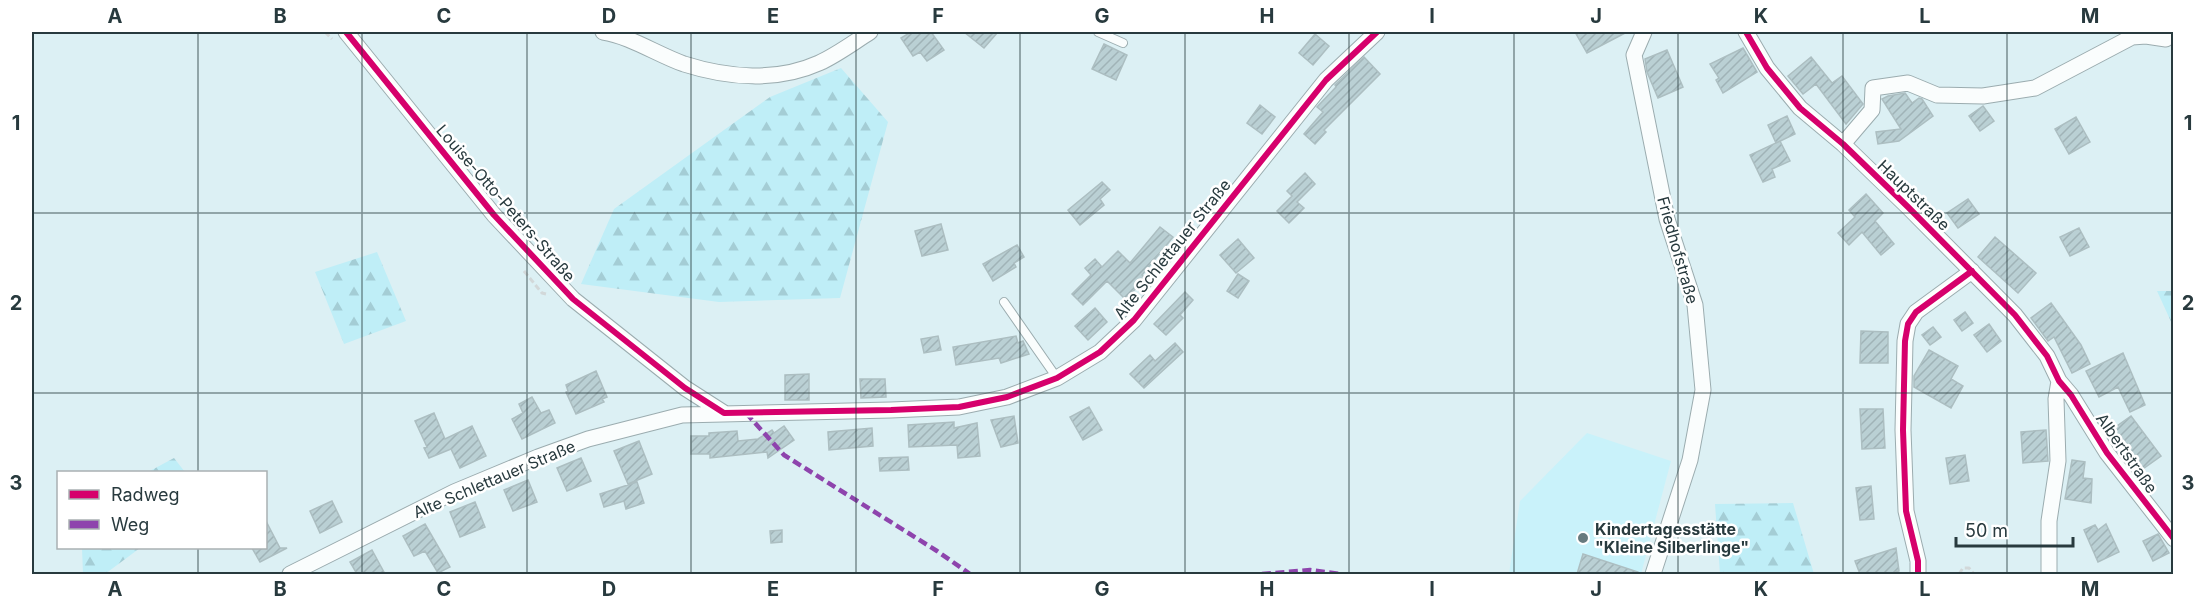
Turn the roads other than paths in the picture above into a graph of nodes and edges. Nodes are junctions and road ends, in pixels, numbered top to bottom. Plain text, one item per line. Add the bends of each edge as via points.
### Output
1 (346, 32) edge
2 (603, 32) edge
3 (870, 32) edge
4 (1098, 32) edge
5 (1377, 32) edge
6 (1644, 32) edge
7 (1746, 32) edge
8 (2170, 38) edge
9 (1123, 43) dead end
10 (1843, 144) junction
11 (1972, 271) junction
12 (1004, 302) dead end
13 (1058, 378) junction
14 (2059, 381) junction
15 (685, 388) junction
16 (724, 413) junction
17 (682, 415) junction
18 (2174, 539) edge
19 (290, 574) edge
20 (1653, 574) edge
21 (1918, 574) edge
22 (2049, 574) edge

1 - 15 street, Louise-Otto-Peters-Straße via 535,260 573,299
2 - 3 street via 684,64 757,76 791,74 821,62
4 - 9 lane
5 - 13 street, Alte Schlettauer Straße via 1326,81 1134,320 1100,352
6 - 20 street, Friedhofstraße via 1634,55 1667,219 1695,305 1703,390 1690,460
7 - 10 street, Hauptstraße via 1780,86
8 - 10 street via 2132,37 2036,88 1983,96 1937,95 1908,83 1874,88 1872,110
10 - 11 street, Hauptstraße
11 - 14 street, Hauptstraße via 2015,315 2047,356
11 - 21 street via 1916,312 1908,324 1905,340 1906,511
12 - 13 lane
13 - 16 street, Alte Schlettauer Straße via 959,407
14 - 18 street, Albertstraße via 2107,453
14 - 22 street via 2058,461 2049,521
15 - 16 street, Louise-Otto-Peters-Straße
15 - 17 street
16 - 17 street, Alte Schlettauer Straße
17 - 19 street, Alte Schlettauer Straße via 588,439 538,457 454,492

